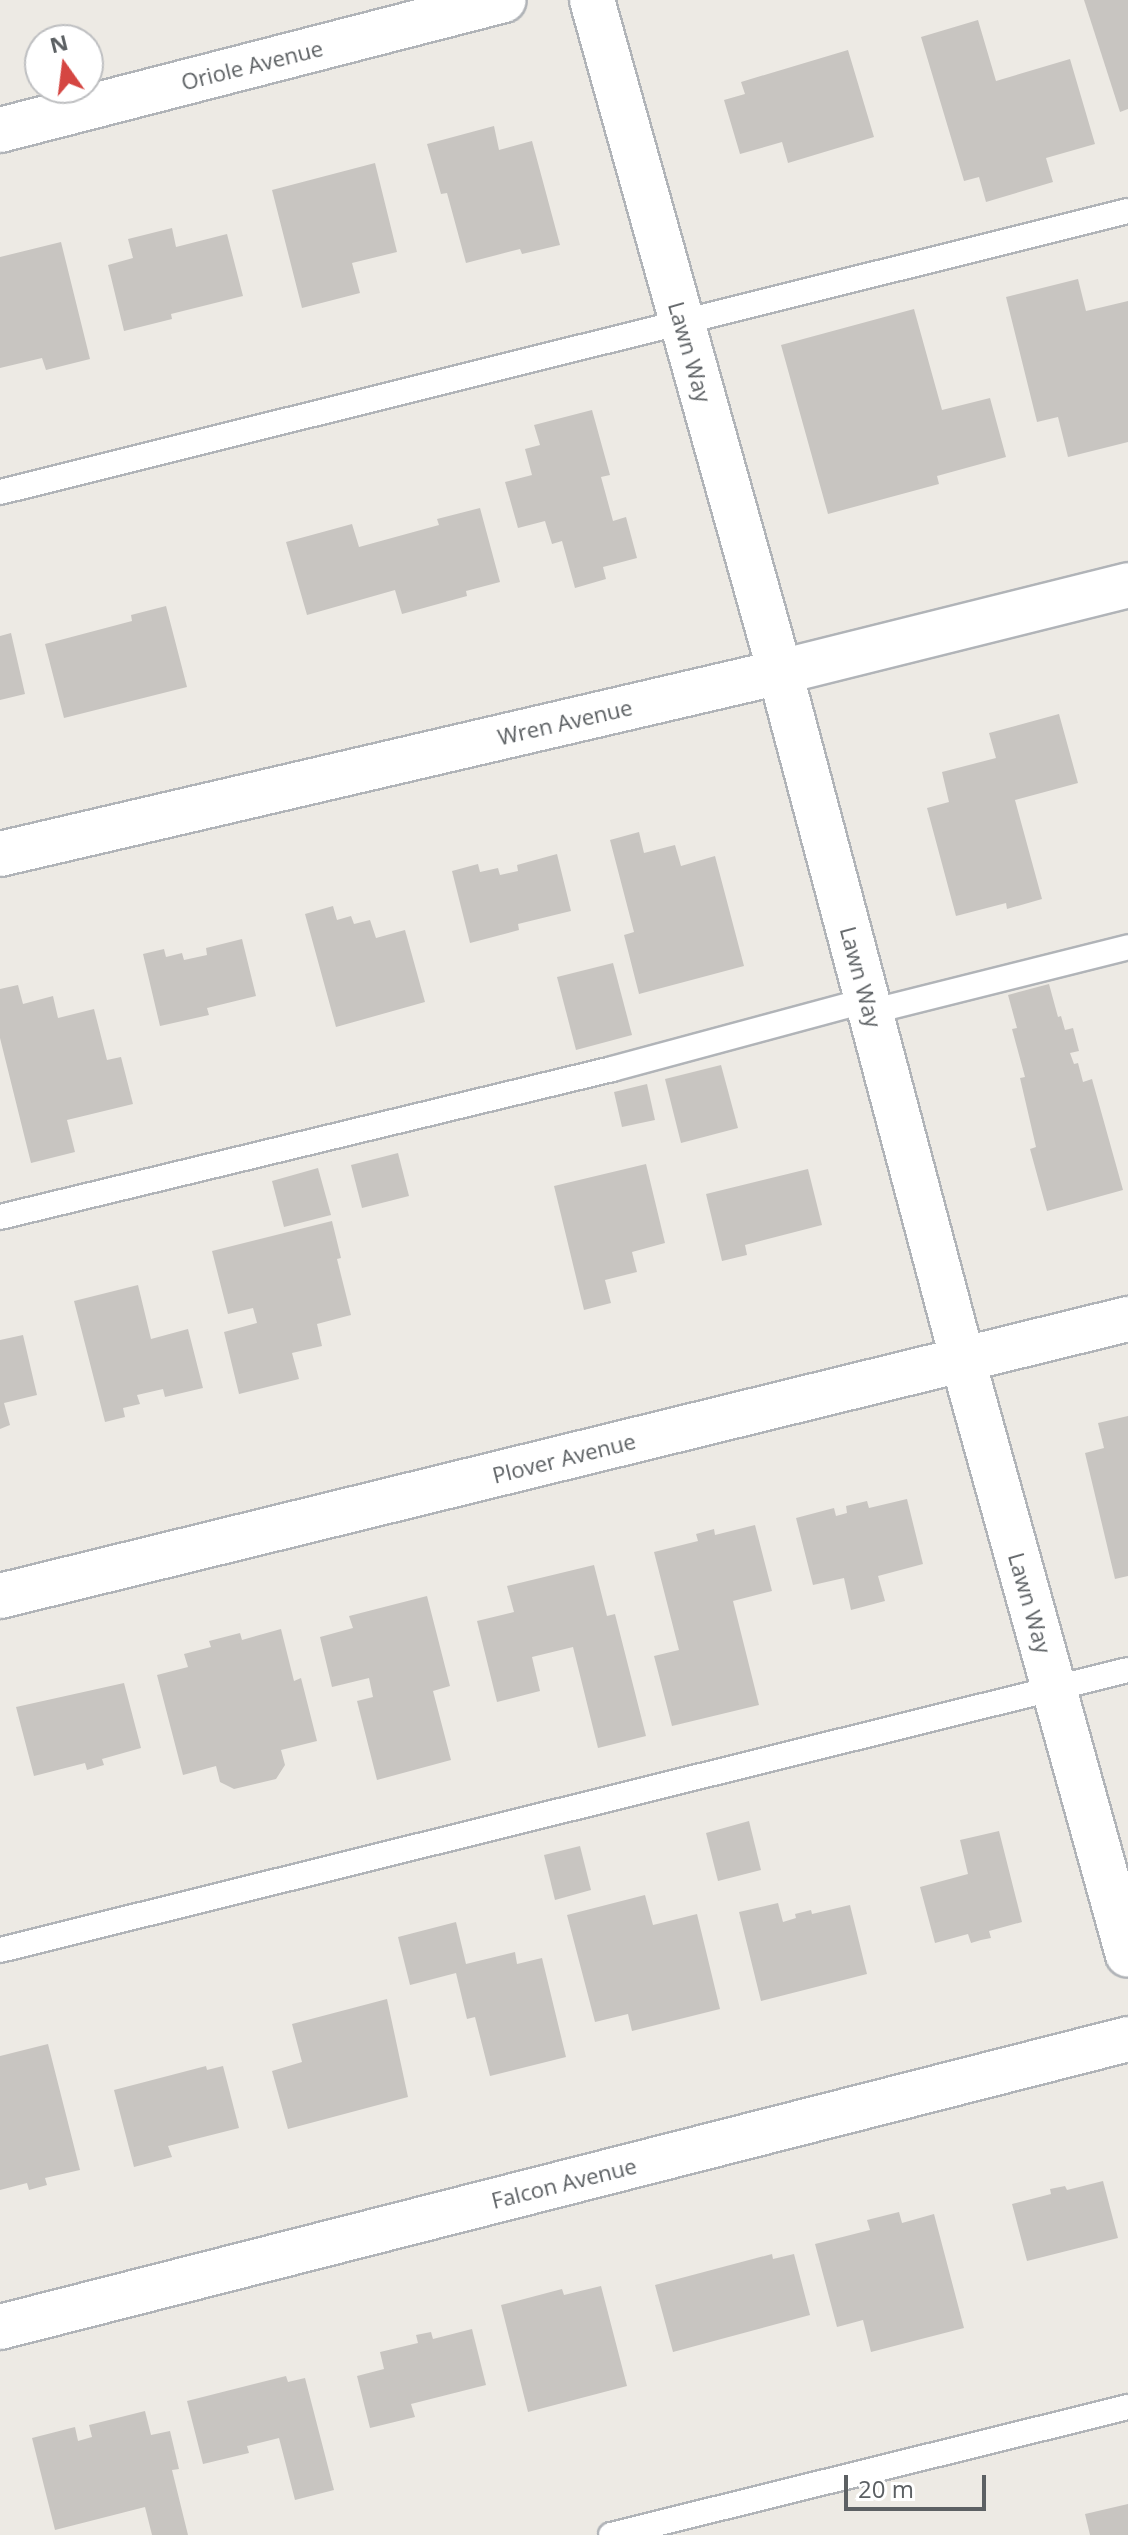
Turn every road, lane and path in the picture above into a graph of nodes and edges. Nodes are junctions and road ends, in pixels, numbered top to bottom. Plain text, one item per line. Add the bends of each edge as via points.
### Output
1 (504, 0) edge
2 (592, 0) edge
3 (0, 130) edge
4 (1128, 211) edge
5 (682, 321) junction
6 (0, 492) edge
7 (1128, 585) edge
8 (780, 672) junction
9 (0, 854) edge
10 (1128, 947) edge
11 (869, 1006) junction
12 (0, 1217) edge
13 (1128, 1319) edge
14 (963, 1361) junction
15 (0, 1596) edge
16 (1128, 1670) edge
17 (1054, 1687) junction
18 (0, 1950) edge
19 (1128, 1955) edge
20 (1128, 2039) edge
21 (0, 2327) edge
22 (1128, 2407) edge
23 (611, 2535) edge

1 - 3 street, Oriole Avenue
2 - 5 street, Lawn Way
4 - 5 lane
5 - 6 lane
5 - 8 street, Lawn Way
7 - 8 street, Wren Avenue
8 - 9 street, Wren Avenue
8 - 11 street, Lawn Way
10 - 11 lane
11 - 12 lane
11 - 14 street, Lawn Way
13 - 14 street, Plover Avenue
14 - 15 street, Plover Avenue
14 - 17 street, Lawn Way
16 - 17 lane
17 - 18 lane
17 - 19 street, Lawn Way
20 - 21 street, Falcon Avenue
22 - 23 lane

